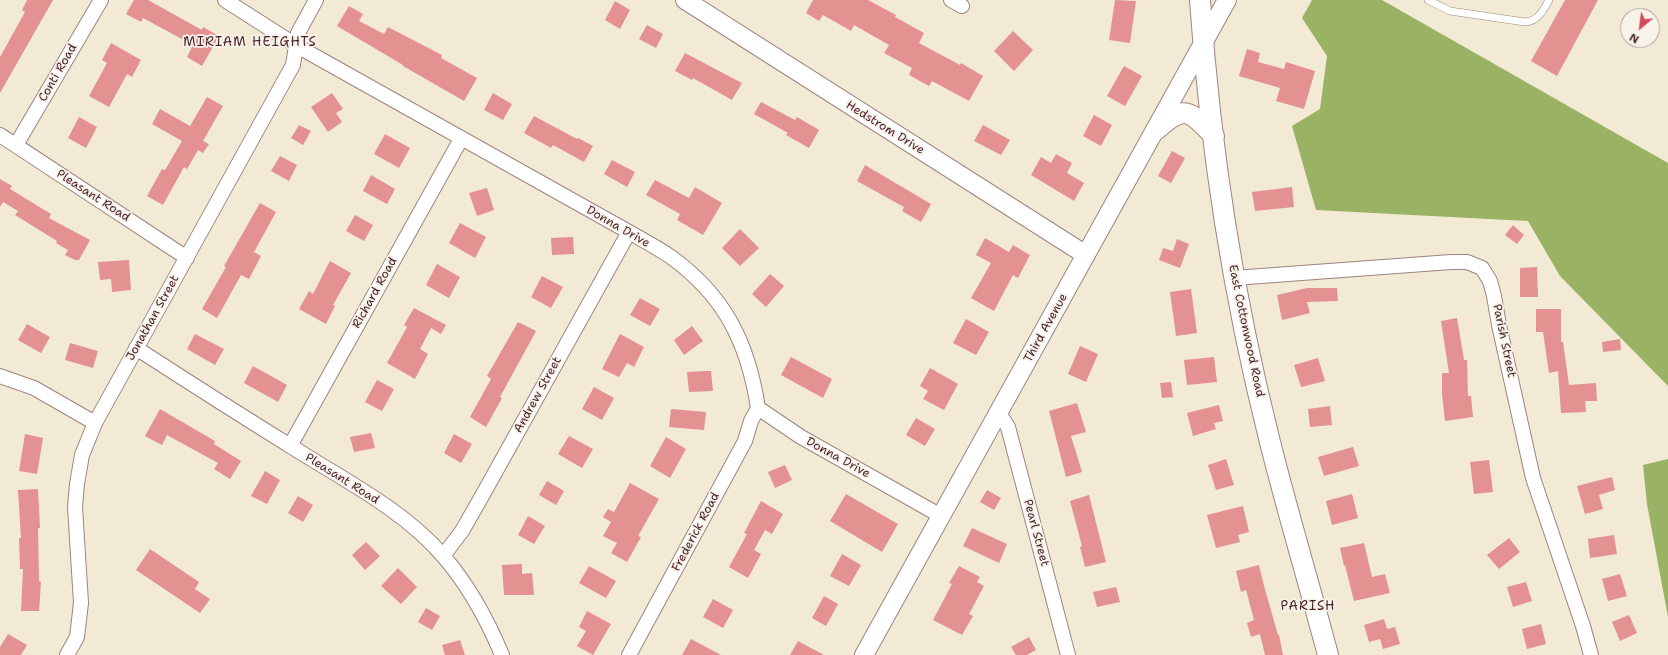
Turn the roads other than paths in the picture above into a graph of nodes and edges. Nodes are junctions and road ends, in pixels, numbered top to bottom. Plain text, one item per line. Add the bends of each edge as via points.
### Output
1 (101, 0) edge
2 (225, 0) edge
3 (316, 0) edge
4 (684, 0) edge
5 (1200, 0) edge
6 (1227, 0) edge
7 (1428, 0) edge
8 (1549, 0) edge
9 (1203, 45) junction
10 (297, 46) junction
11 (1156, 130) junction
12 (0, 135) edge
13 (1214, 136) junction
14 (461, 139) junction
15 (16, 145) junction
16 (629, 232) junction
17 (1086, 256) junction
18 (187, 258) junction
19 (1234, 278) junction
20 (136, 348) junction
21 (0, 376) edge
22 (758, 408) junction
23 (999, 413) junction
24 (95, 423) junction
25 (290, 446) junction
26 (941, 516) junction
27 (443, 556) junction
28 (67, 655) edge
29 (502, 655) edge
30 (629, 655) edge
31 (864, 655) edge
32 (1068, 655) edge
33 (1328, 655) edge
34 (1591, 655) edge

1 - 15 street, Conti Road
2 - 10 street, Donna Drive
3 - 10 street, Jonathan Street via 298,33
4 - 17 street, Hedstrom Drive
5 - 9 main road, East Cottonwood Road
6 - 9 street, Third Avenue
7 - 8 lane via 1450,11 1525,22 1533,21 1539,16
9 - 11 street, Third Avenue
9 - 13 main road, East Cottonwood Road
10 - 14 street, Donna Drive
10 - 18 street, Jonathan Street via 293,64
11 - 13 main road via 1168,118 1184,112 1199,120
11 - 17 street, Third Avenue
12 - 15 street, Pleasant Road
13 - 19 main road, East Cottonwood Road
14 - 16 street, Donna Drive
14 - 25 street, Richard Road
15 - 18 street, Pleasant Road
16 - 22 street, Donna Drive via 670,257 695,276 716,298 744,351 754,380
16 - 27 street, Andrew Street via 462,531
17 - 23 street, Third Avenue
18 - 20 street, Jonathan Street
19 - 33 main road, East Cottonwood Road via 1269,439
19 - 34 street, Parish Street via 1451,262 1467,262 1482,268 1490,281 1494,296 1534,478
20 - 24 street, Jonathan Street
20 - 25 street, Pleasant Road
21 - 24 street via 34,388
22 - 26 street, Donna Drive via 801,437
22 - 30 street, Frederick Road via 745,441
23 - 26 street, Third Avenue
23 - 32 street, Pearl Street via 1008,427
24 - 28 street, Jonathan Street via 82,455 77,484 75,507 81,603 77,637
25 - 27 street, Pleasant Road via 373,497 415,529
26 - 31 street, Third Avenue
27 - 29 street, Pleasant Road via 470,591 490,626

